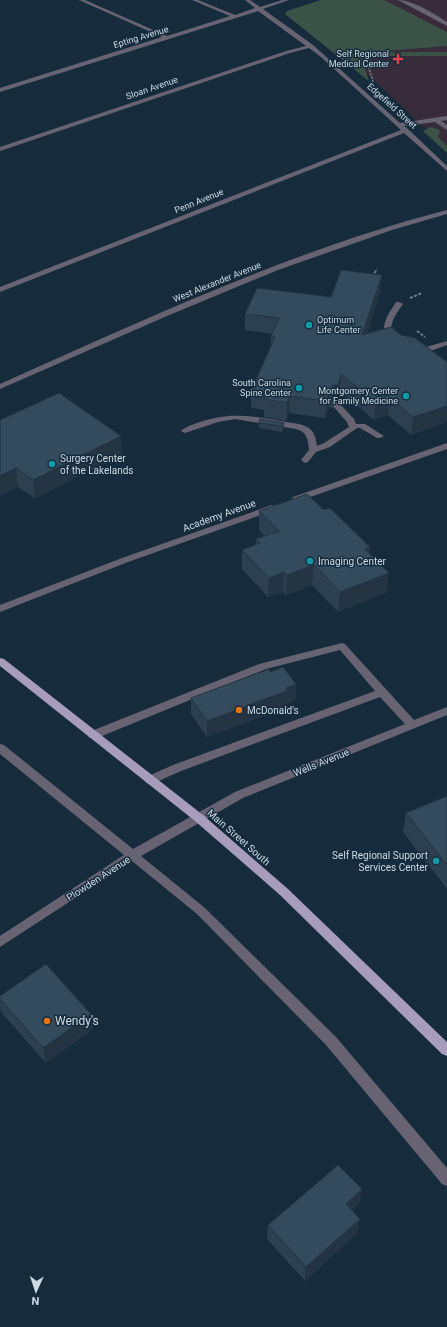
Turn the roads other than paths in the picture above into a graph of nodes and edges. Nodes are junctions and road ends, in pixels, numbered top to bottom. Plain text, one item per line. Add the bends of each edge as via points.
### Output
1 (80, 0) edge
2 (194, 0) edge
3 (247, 0) edge
4 (287, 0) edge
5 (400, 0) edge
6 (259, 9) junction
7 (236, 17) junction
8 (447, 24) edge
9 (168, 38) junction
10 (310, 46) junction
11 (0, 90) edge
12 (447, 118) edge
13 (437, 120) junction
14 (400, 125) junction
15 (447, 128) edge
16 (406, 130) junction
17 (0, 149) edge
18 (447, 169) edge
19 (447, 212) edge
20 (0, 290) edge
21 (399, 304) dead end
22 (447, 343) edge
23 (398, 345) edge
24 (410, 351) edge
25 (0, 387) edge
26 (336, 405) dead end
27 (353, 426) junction
28 (185, 431) dead end
29 (380, 436) dead end
30 (447, 446) edge
31 (313, 450) junction
32 (305, 460) dead end
33 (0, 608) edge
34 (0, 661) edge
35 (382, 692) junction
36 (447, 711) edge
37 (413, 725) junction
38 (93, 735) junction
39 (0, 748) edge
40 (150, 780) junction
41 (199, 818) junction
42 (131, 856) junction
43 (0, 942) edge
44 (446, 1048) edge
45 (447, 1179) edge

1 - 9 street
2 - 7 street
3 - 6 street, Edgefield Street
4 - 6 street, Epting Avenue
5 - 8 street
6 - 7 street, Epting Avenue
6 - 10 street, Edgefield Street
7 - 9 street, Epting Avenue
9 - 11 street, Epting Avenue
10 - 14 street, Edgefield Street
10 - 17 street, Sloan Avenue
12 - 13 street
13 - 14 street
13 - 15 street
14 - 16 street, Edgefield Street
16 - 18 street, Edgefield Street
16 - 20 street, Penn Avenue
19 - 25 street, West Alexander Avenue via 371,234 262,274
21 - 23 street via 388,320 386,332 392,343
22 - 24 street
26 - 27 street
27 - 29 street via 362,426
27 - 31 street via 327,445
28 - 31 street via 207,422 235,417 256,420 305,430 314,440
30 - 33 street, Academy Avenue via 125,560
31 - 32 street
34 - 38 main road, Main Street South
35 - 37 street
35 - 38 street via 342,646 263,666
35 - 40 street
36 - 37 street, Wells Avenue
37 - 41 street, Wells Avenue via 239,795
38 - 40 main road, Main Street South
39 - 42 street
40 - 41 main road, Main Street South
41 - 42 street, Plowden Avenue
41 - 44 main road, Main Street South via 293,900
42 - 43 street, Plowden Avenue
42 - 45 street via 201,911 331,1042

